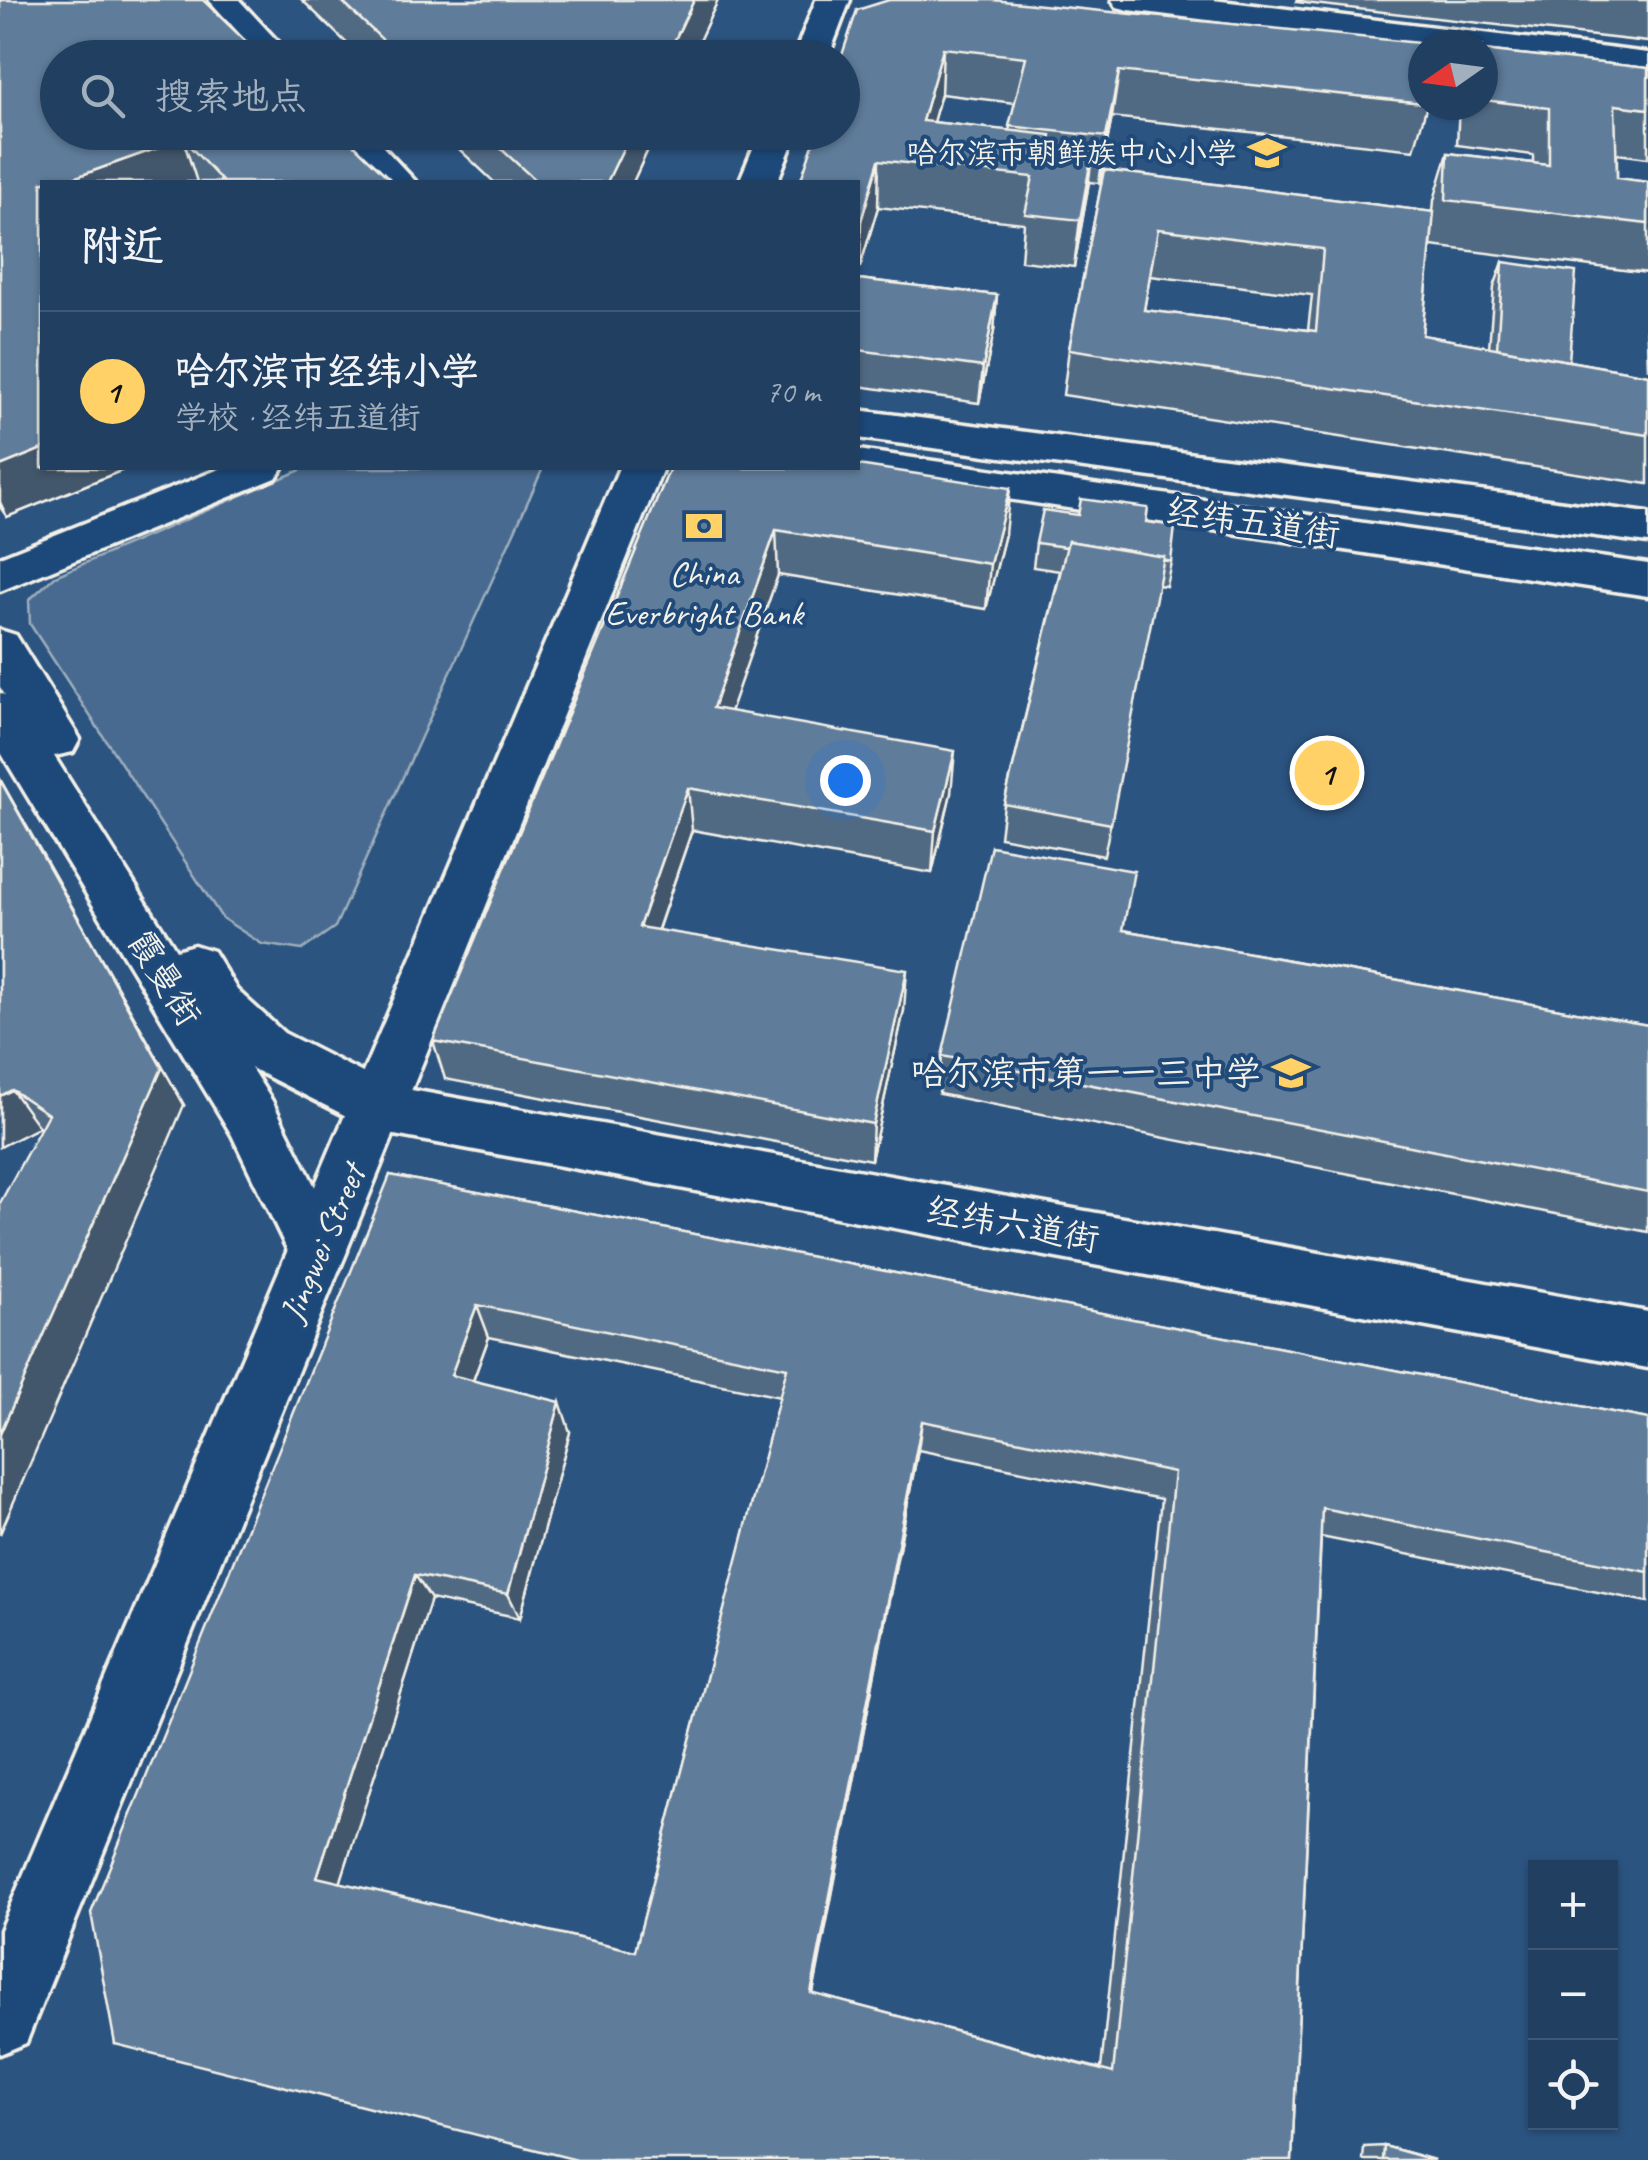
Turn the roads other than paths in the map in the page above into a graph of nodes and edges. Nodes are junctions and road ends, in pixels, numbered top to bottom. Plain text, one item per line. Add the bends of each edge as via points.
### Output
1 (223, 0) edge
2 (833, 0) edge
3 (1129, 0) edge
4 (262, 40) edge
5 (817, 40) edge
6 (1648, 64) edge
7 (370, 150) edge
8 (771, 150) edge
9 (399, 180) edge
10 (759, 180) edge
11 (860, 424) edge
12 (860, 464) edge
13 (256, 470) edge
14 (640, 470) edge
15 (1648, 528) edge
16 (0, 575) edge
17 (1648, 580) edge
18 (0, 647) edge
19 (0, 711) edge
20 (378, 1108) junction
21 (318, 1251) junction
22 (1648, 1340) edge
23 (0, 2017) edge

1 - 4 street
2 - 5 main road
3 - 6 main road
7 - 9 street
8 - 10 main road
11 - 15 main road, 经纬五道街
12 - 17 main road, 经纬五道街
13 - 16 main road
14 - 20 main road, Jingwei Street
18 - 20 main road, 霞曼街 via 218,1006 265,1049
19 - 21 main road, 霞曼街 via 252,1118
20 - 21 main road, Jingwei Street
20 - 22 main road, 经纬六道街
21 - 23 main road, Jingwei Street

